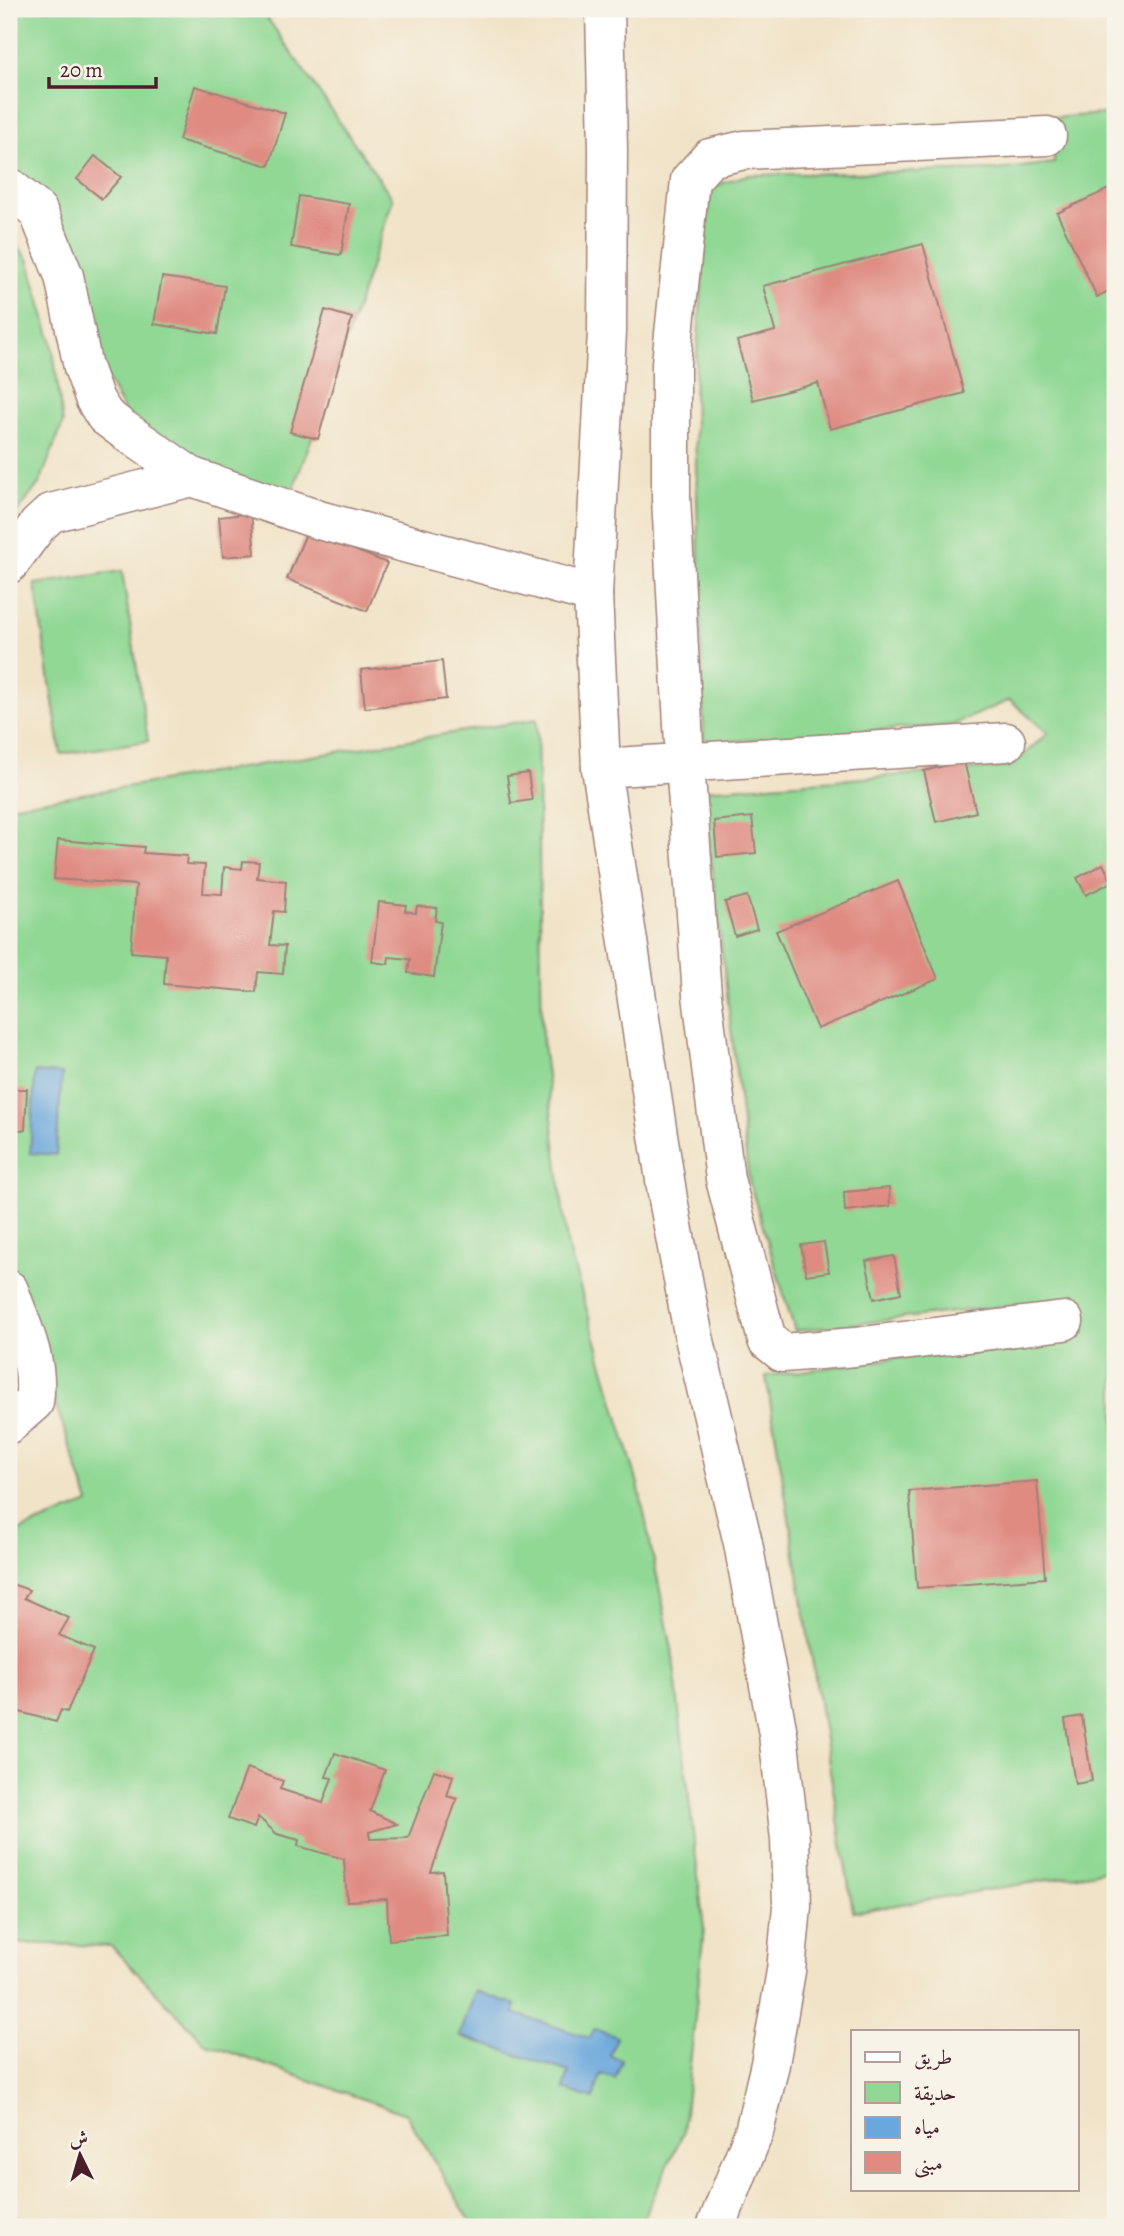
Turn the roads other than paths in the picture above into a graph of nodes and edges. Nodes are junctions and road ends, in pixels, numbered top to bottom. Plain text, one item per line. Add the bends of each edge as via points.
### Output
1 (605, 9) edge
2 (1047, 136) dead end
3 (9, 187) edge
4 (192, 477) junction
5 (9, 564) edge
6 (593, 594) junction
7 (1006, 742) dead end
8 (684, 762) junction
9 (601, 768) junction
10 (9, 1290) edge
11 (1064, 1321) dead end
12 (9, 1424) edge
13 (716, 2227) edge

1 - 6 street via 607,332
2 - 8 street via 744,150 710,158 690,180 671,363 671,497
3 - 4 street via 38,211 52,241 95,400 121,428
4 - 5 street via 51,513
4 - 6 street via 318,520
6 - 9 street
7 - 8 street
8 - 9 street
8 - 11 street via 702,995 724,1179 767,1340 783,1353
9 - 13 street via 667,1199 692,1333 743,1543 778,1734 790,1839 792,1906 770,2064 754,2132
10 - 12 street via 37,1381 34,1402

